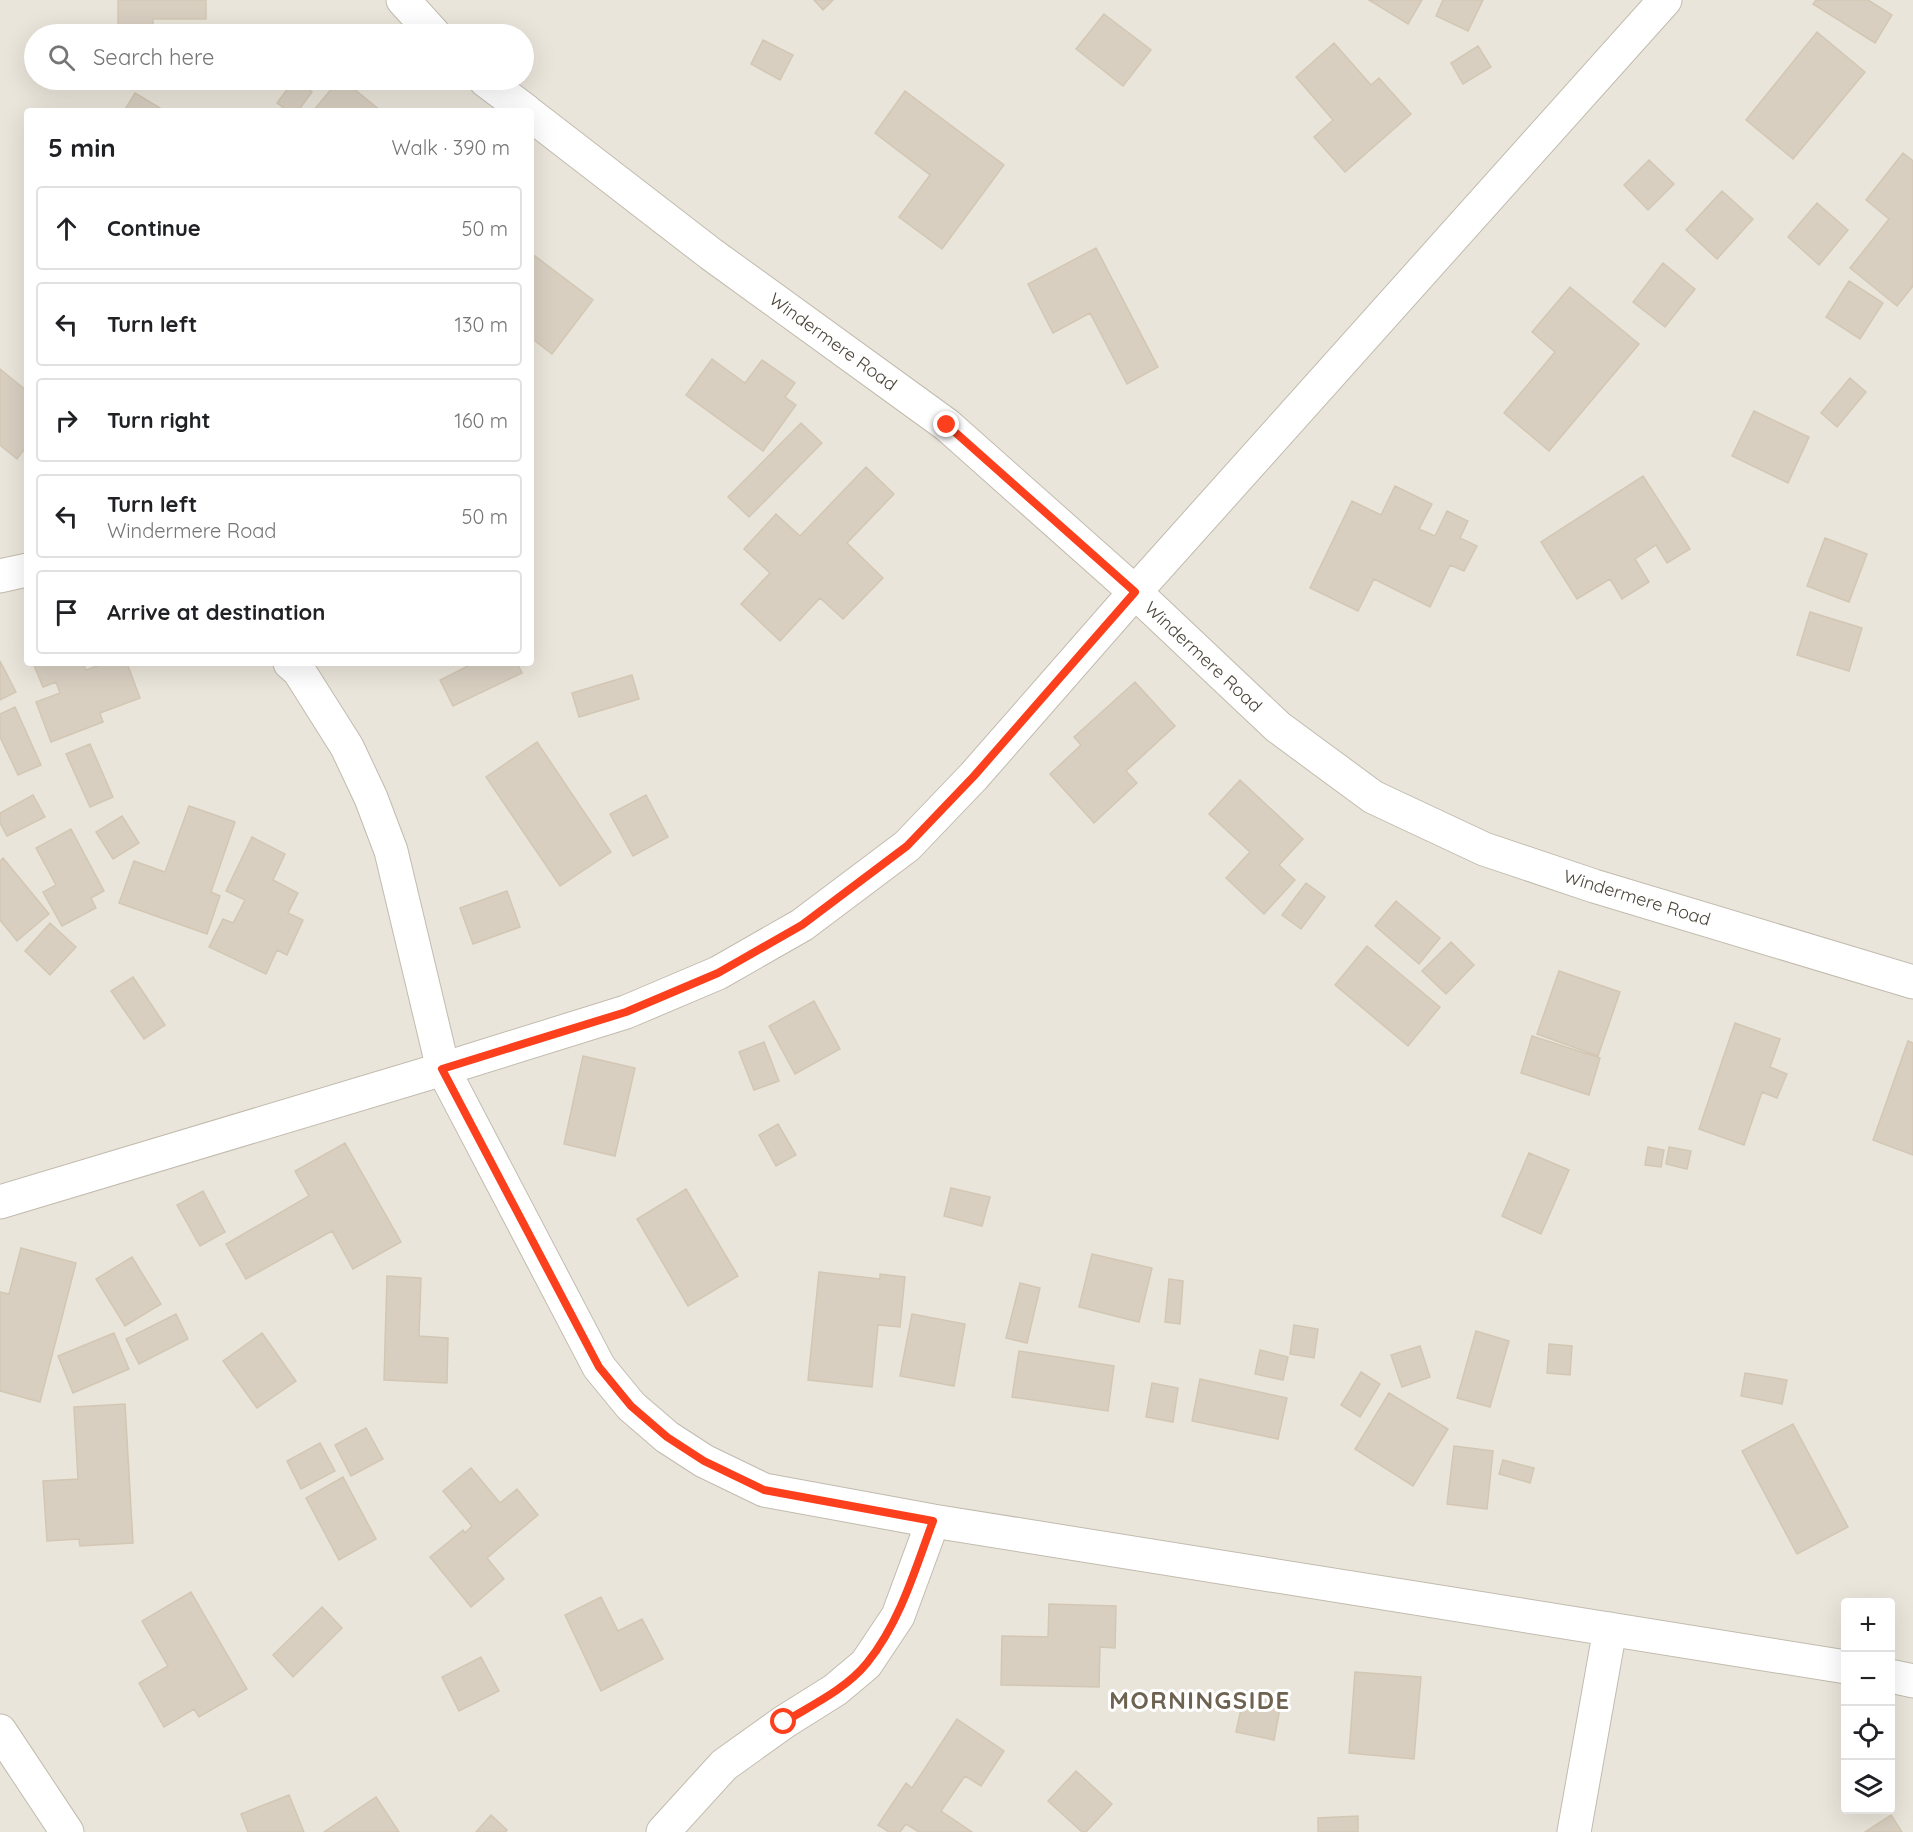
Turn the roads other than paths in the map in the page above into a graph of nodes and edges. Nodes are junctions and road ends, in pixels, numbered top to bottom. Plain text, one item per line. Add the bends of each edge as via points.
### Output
1 (404, 0) edge
2 (1665, 0) edge
3 (425, 24) edge
4 (498, 90) edge
5 (522, 108) edge
6 (534, 117) edge
7 (24, 571) edge
8 (0, 576) edge
9 (1135, 592) junction
10 (293, 666) edge
11 (1913, 982) edge
12 (442, 1069) junction
13 (0, 1202) edge
14 (933, 1521) junction
15 (1610, 1629) junction
16 (1841, 1666) edge
17 (1895, 1677) edge
18 (1913, 1681) edge
19 (0, 1731) edge
20 (67, 1832) edge
21 (663, 1832) edge
22 (1574, 1832) edge

1 - 3 street
2 - 9 street
4 - 5 street
6 - 9 street, Windermere Road via 711,254 947,425
7 - 8 street
9 - 11 street, Windermere Road via 1278,727 1373,797 1484,849
9 - 12 street via 974,776 907,846 802,925 718,973 626,1012
10 - 12 street via 346,747 391,851
12 - 13 street
12 - 14 street via 599,1367 631,1406 667,1437 704,1461 764,1490
14 - 15 street
14 - 21 street via 898,1616 866,1664 835,1690 724,1765
15 - 16 street
15 - 22 street
17 - 18 street
19 - 20 street

